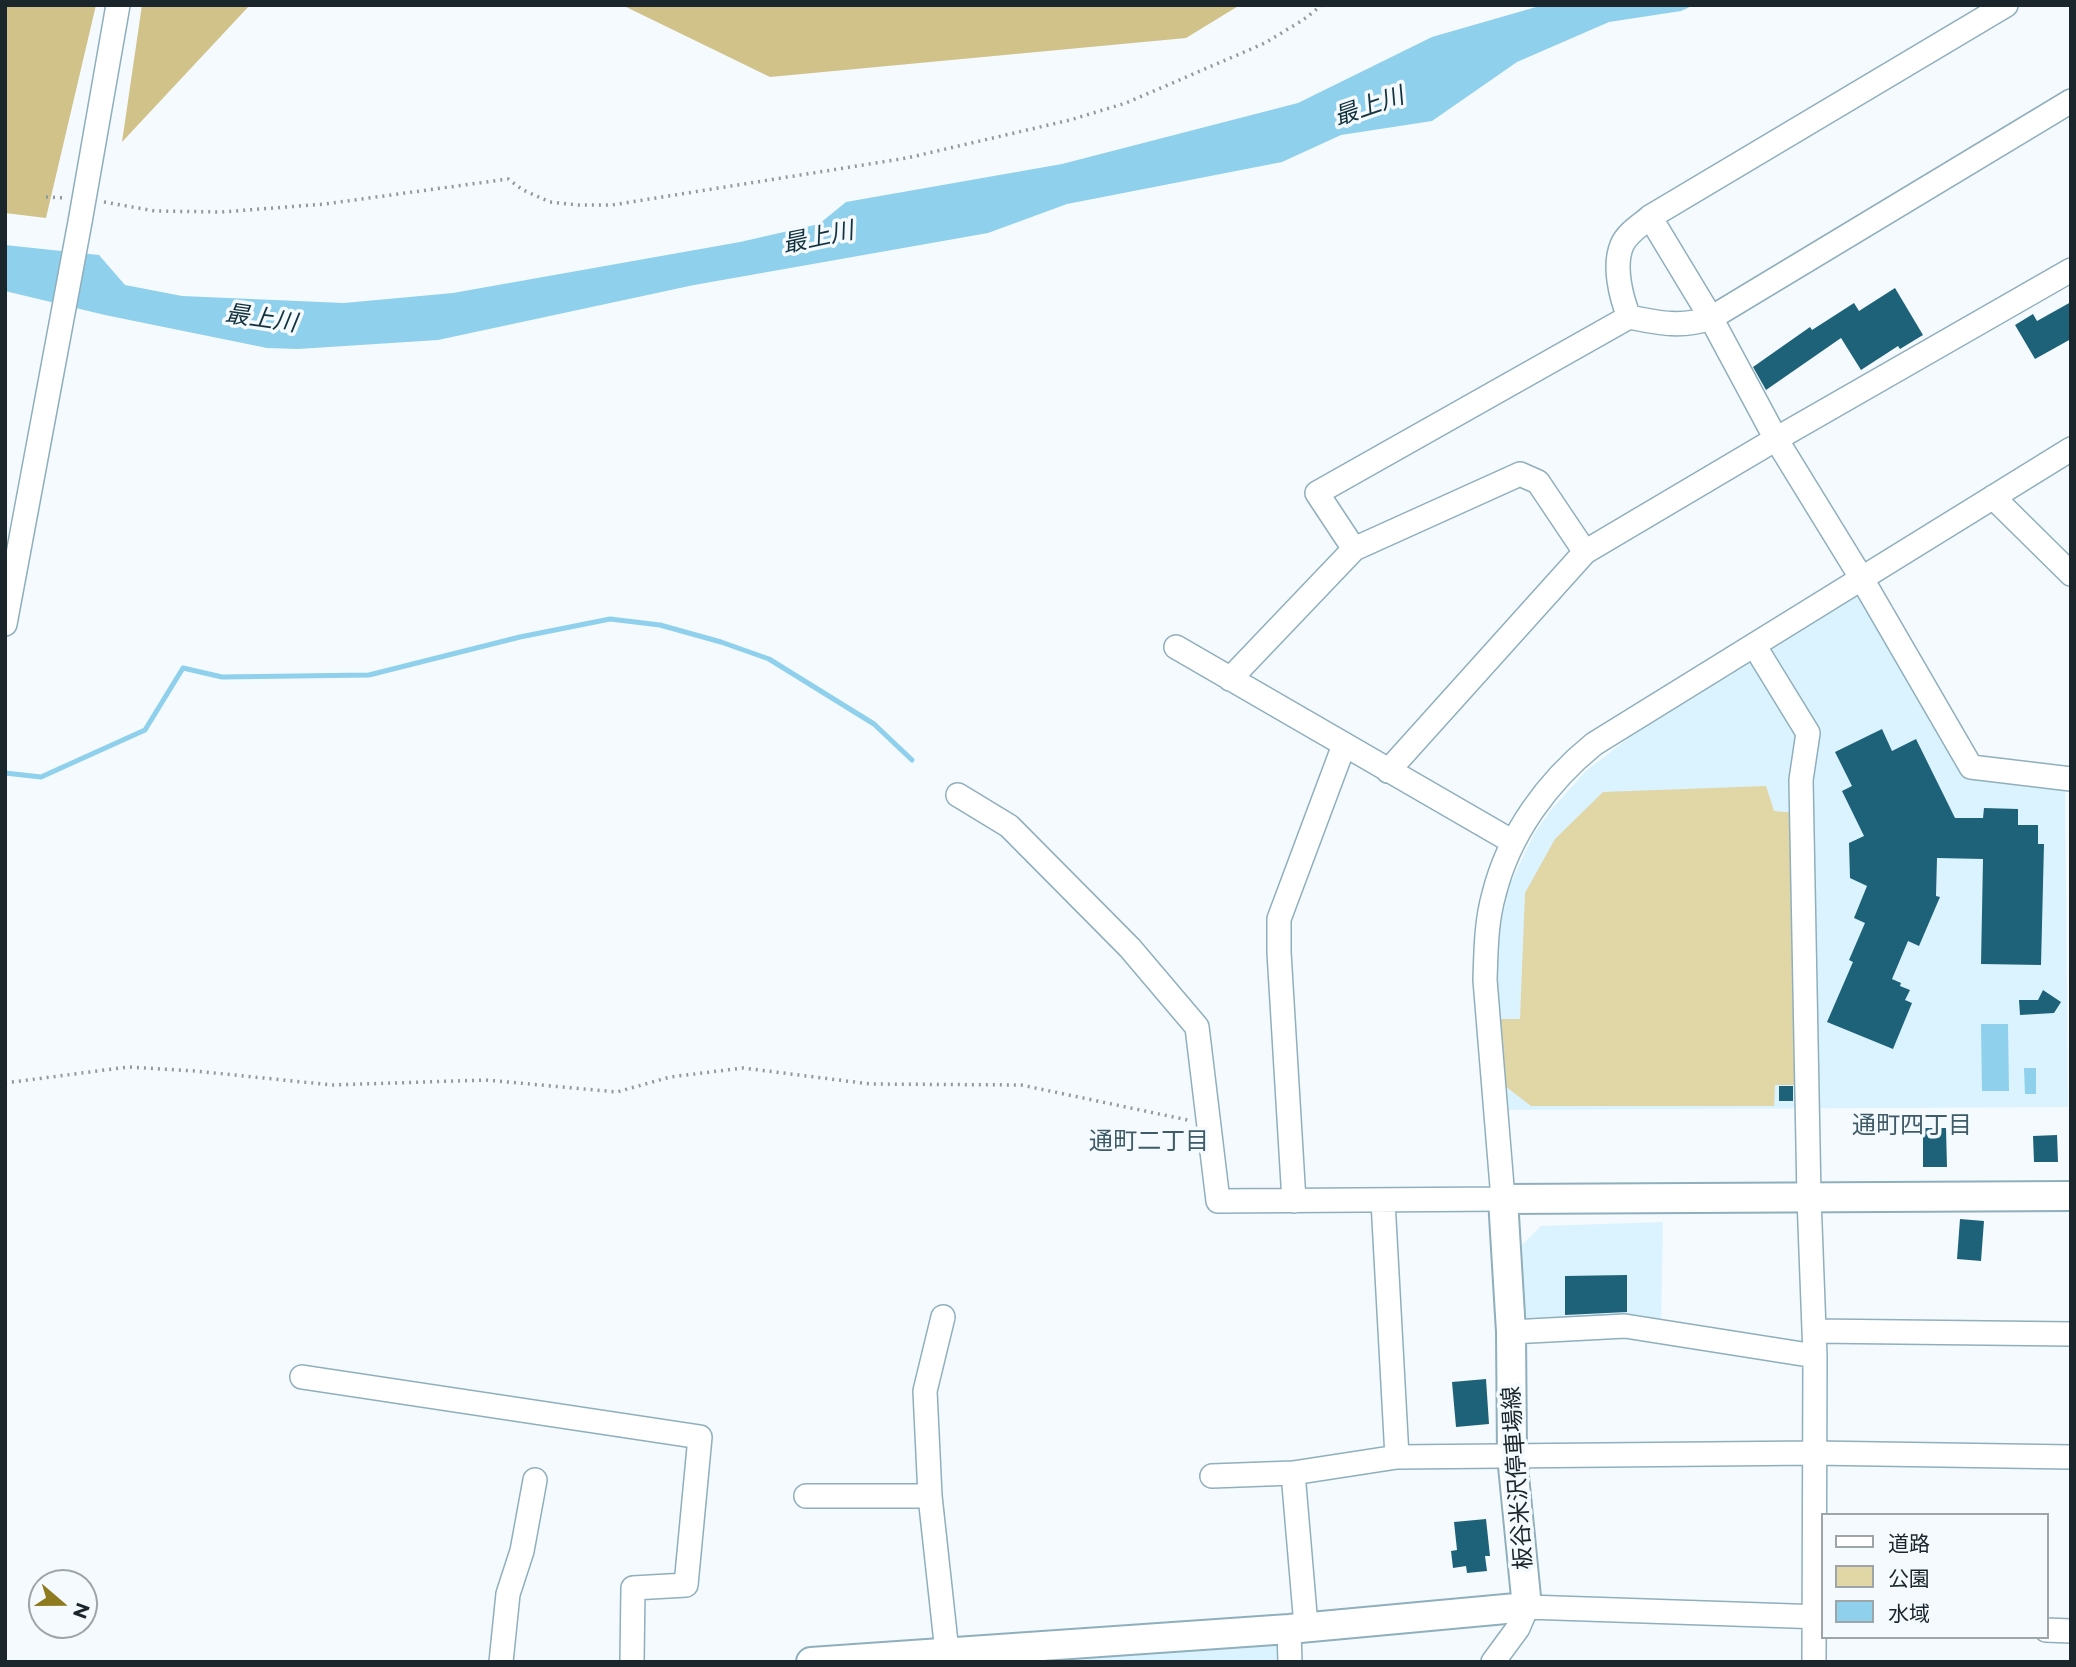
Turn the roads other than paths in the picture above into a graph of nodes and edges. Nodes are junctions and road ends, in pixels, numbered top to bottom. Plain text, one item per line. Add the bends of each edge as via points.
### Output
1 (118, 5) edge
2 (2006, 5) edge
3 (2071, 101) edge
4 (1650, 218) junction
5 (2071, 270) edge
6 (1629, 317) junction
7 (1711, 318) junction
8 (1776, 439) junction
9 (2071, 449) edge
10 (1993, 497) junction
11 (1354, 549) junction
12 (1585, 552) junction
13 (2071, 574) edge
14 (1862, 579) junction
15 (5, 624) edge
16 (1754, 645) junction
17 (1175, 647) dead end
18 (1230, 679) junction
19 (1344, 745) junction
20 (1388, 771) junction
21 (2071, 779) edge
22 (958, 795) dead end
23 (1513, 842) junction
24 (2071, 1196) edge
25 (1809, 1198) junction
26 (1503, 1199) junction
27 (1294, 1201) junction
28 (1383, 1201) junction
29 (943, 1317) dead end
30 (1815, 1331) junction
31 (1511, 1332) junction
32 (2071, 1334) edge
33 (1815, 1356) junction
34 (302, 1377) dead end
35 (1814, 1453) junction
36 (1512, 1456) junction
37 (1397, 1457) junction
38 (2071, 1457) edge
39 (1293, 1473) junction
40 (1212, 1476) dead end
41 (535, 1480) dead end
42 (806, 1496) dead end
43 (930, 1496) junction
44 (1527, 1607) junction
45 (1818, 1617) edge
46 (1297, 1628) junction
47 (2048, 1630) edge
48 (2071, 1631) edge
49 (947, 1652) junction
50 (501, 1662) edge
51 (632, 1662) edge
52 (811, 1662) edge
53 (1290, 1662) edge
54 (1493, 1662) edge
55 (1814, 1662) edge

1 - 15 street
2 - 4 street
3 - 7 street
4 - 6 street via 1622,245 1618,270
4 - 7 street
5 - 8 street
6 - 7 street via 1662,324 1692,324
6 - 11 street via 1317,493
7 - 8 street
8 - 12 street
8 - 14 street
9 - 10 street
10 - 13 street
10 - 14 street
11 - 12 street via 1521,474 1538,482
11 - 18 street
12 - 20 street
14 - 16 street
14 - 21 street via 1971,767
16 - 23 street via 1594,744 1541,797
16 - 25 street via 1808,733 1801,780
17 - 18 street
18 - 19 street
19 - 20 street
19 - 27 street via 1279,919
20 - 23 street
22 - 27 street via 1009,826 1130,948 1197,1027 1218,1201
23 - 26 street via 1493,895 1485,980
24 - 25 main road
25 - 26 main road
25 - 30 street
26 - 28 street
26 - 31 main road, 板谷米沢停車場線
27 - 28 street
28 - 37 street
29 - 43 street via 925,1391
30 - 32 street
30 - 33 street
31 - 33 street via 1625,1326
31 - 36 main road, 板谷米沢停車場線
33 - 35 street
34 - 51 street via 700,1437 686,1585 634,1588
35 - 36 street
35 - 38 street
35 - 45 street
36 - 37 street
36 - 44 main road, 板谷米沢停車場線
37 - 39 street
39 - 40 street
39 - 46 street
41 - 50 street via 522,1551 508,1594
42 - 43 street
43 - 49 street
44 - 45 street
44 - 46 main road
44 - 54 street
45 - 55 street
46 - 49 main road
46 - 53 street
47 - 48 street
49 - 52 main road

